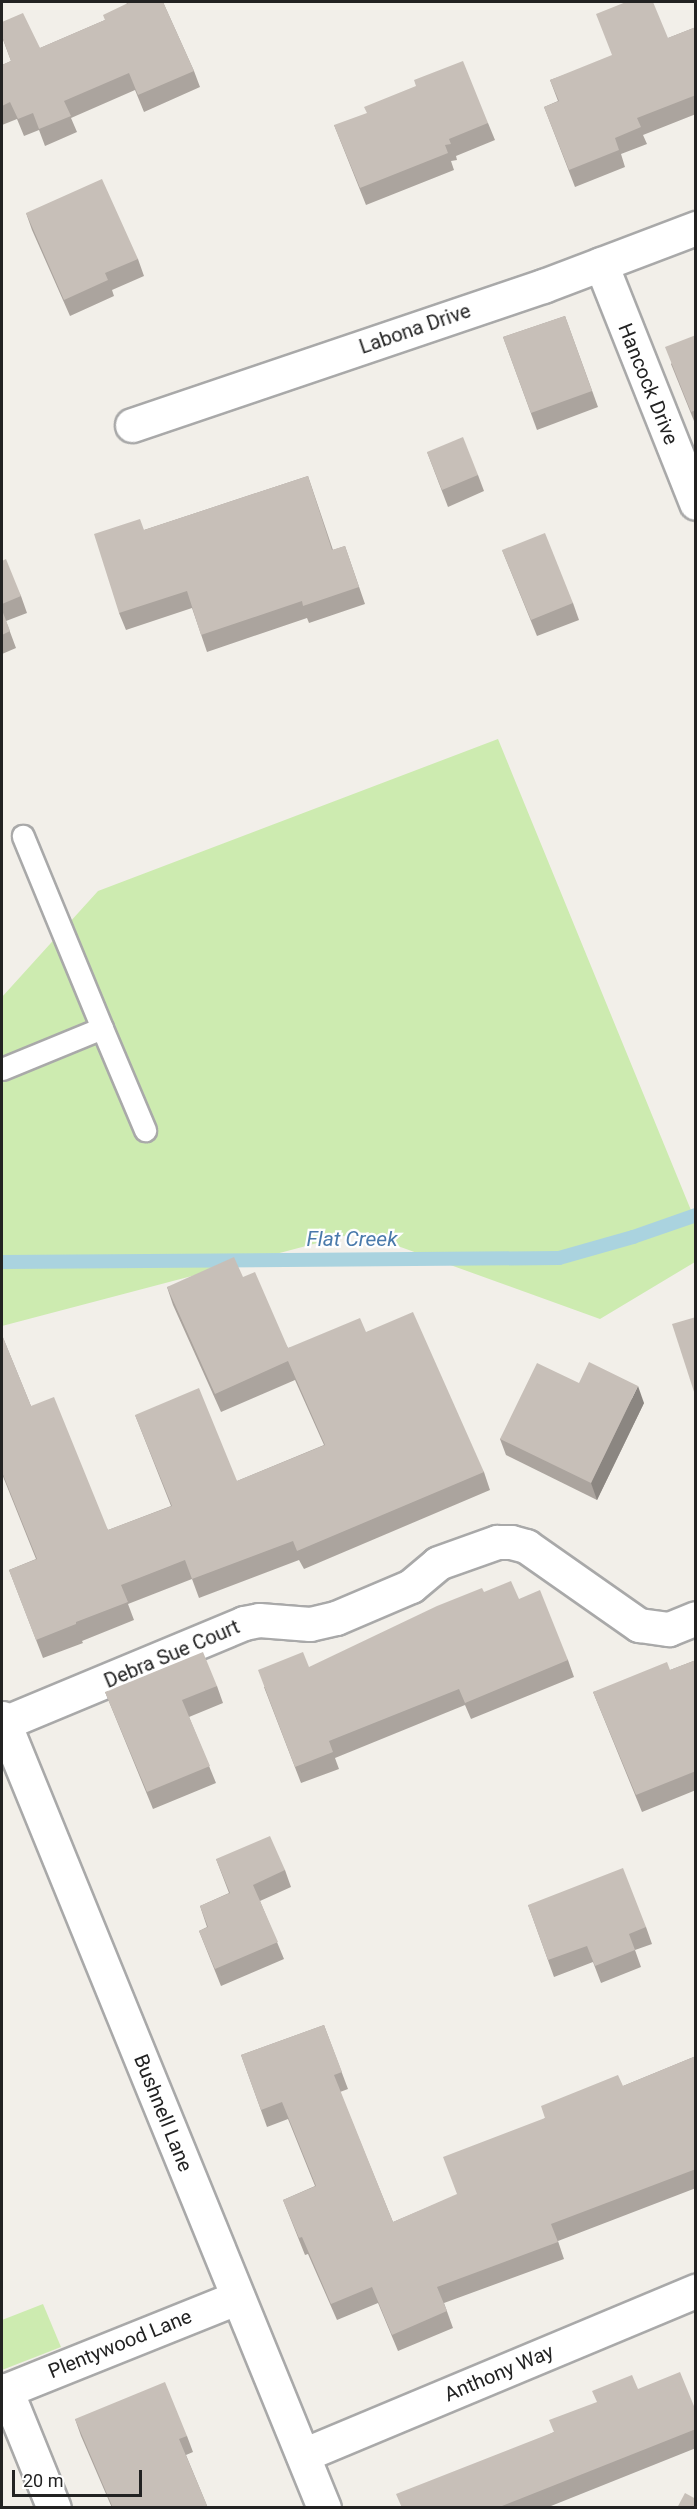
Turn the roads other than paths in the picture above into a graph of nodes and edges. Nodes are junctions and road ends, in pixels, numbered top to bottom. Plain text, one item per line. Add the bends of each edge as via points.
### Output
1 (696, 228) edge
2 (601, 264) junction
3 (132, 425) dead end
4 (696, 503) edge
5 (23, 836) dead end
6 (102, 1028) junction
7 (2, 1070) edge
8 (145, 1130) dead end
9 (696, 1618) edge
10 (3, 1721) edge
11 (696, 2291) edge
12 (238, 2297) junction
13 (4, 2391) edge
14 (303, 2455) junction
15 (54, 2508) edge
16 (324, 2508) edge

1 - 2 street, Labona Drive
2 - 3 street, Labona Drive
2 - 4 street, Hancock Drive
5 - 6 lane
6 - 7 lane
6 - 8 lane
9 - 10 street, Debra Sue Court via 669,1629 639,1625 526,1546 496,1542 438,1563 411,1586 336,1618 310,1624 259,1620 243,1623
10 - 12 street, Bushnell Lane
11 - 14 street, Anthony Way
12 - 13 street, Plentywood Lane
12 - 14 street, Bushnell Lane
13 - 15 street
14 - 16 street, Bushnell Lane

